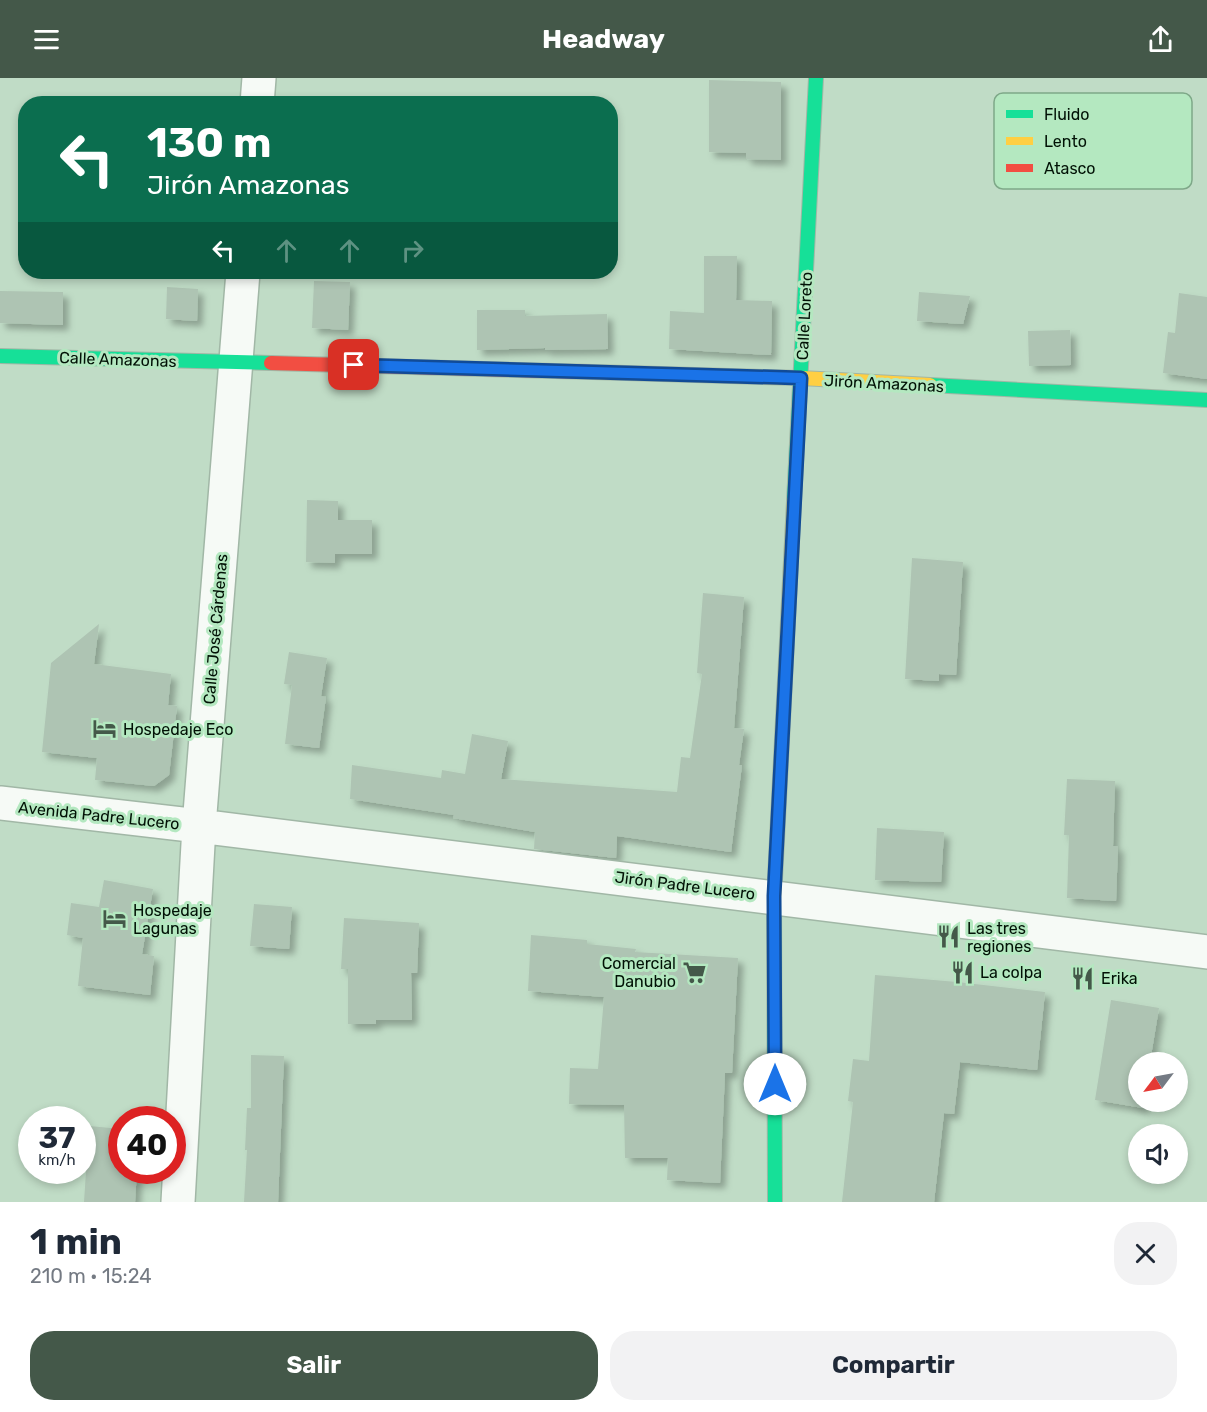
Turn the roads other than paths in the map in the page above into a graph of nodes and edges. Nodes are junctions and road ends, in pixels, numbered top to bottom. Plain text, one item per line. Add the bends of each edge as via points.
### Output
1 (259, 78) edge
2 (816, 78) edge
3 (258, 96) edge
4 (242, 279) edge
5 (0, 356) edge
6 (236, 362) junction
7 (801, 378) junction
8 (1207, 400) edge
9 (0, 804) edge
10 (199, 826) junction
11 (774, 896) junction
12 (1207, 952) edge
13 (178, 1202) edge
14 (775, 1202) edge

1 - 3 street
2 - 7 street, Calle Loreto
4 - 6 street, Calle José Cárdenas
5 - 6 street, Calle Amazonas
6 - 7 street, Jirón Amazonas
6 - 10 street, Calle José Cárdenas
7 - 8 street, Jirón Amazonas
7 - 11 street, Calle Loreto
9 - 10 street, Avenida Padre Lucero
10 - 11 street, Jirón Padre Lucero
10 - 13 street, Calle José Cárdenas
11 - 12 street, Jirón Padre Lucero
11 - 14 street, Calle Loreto

